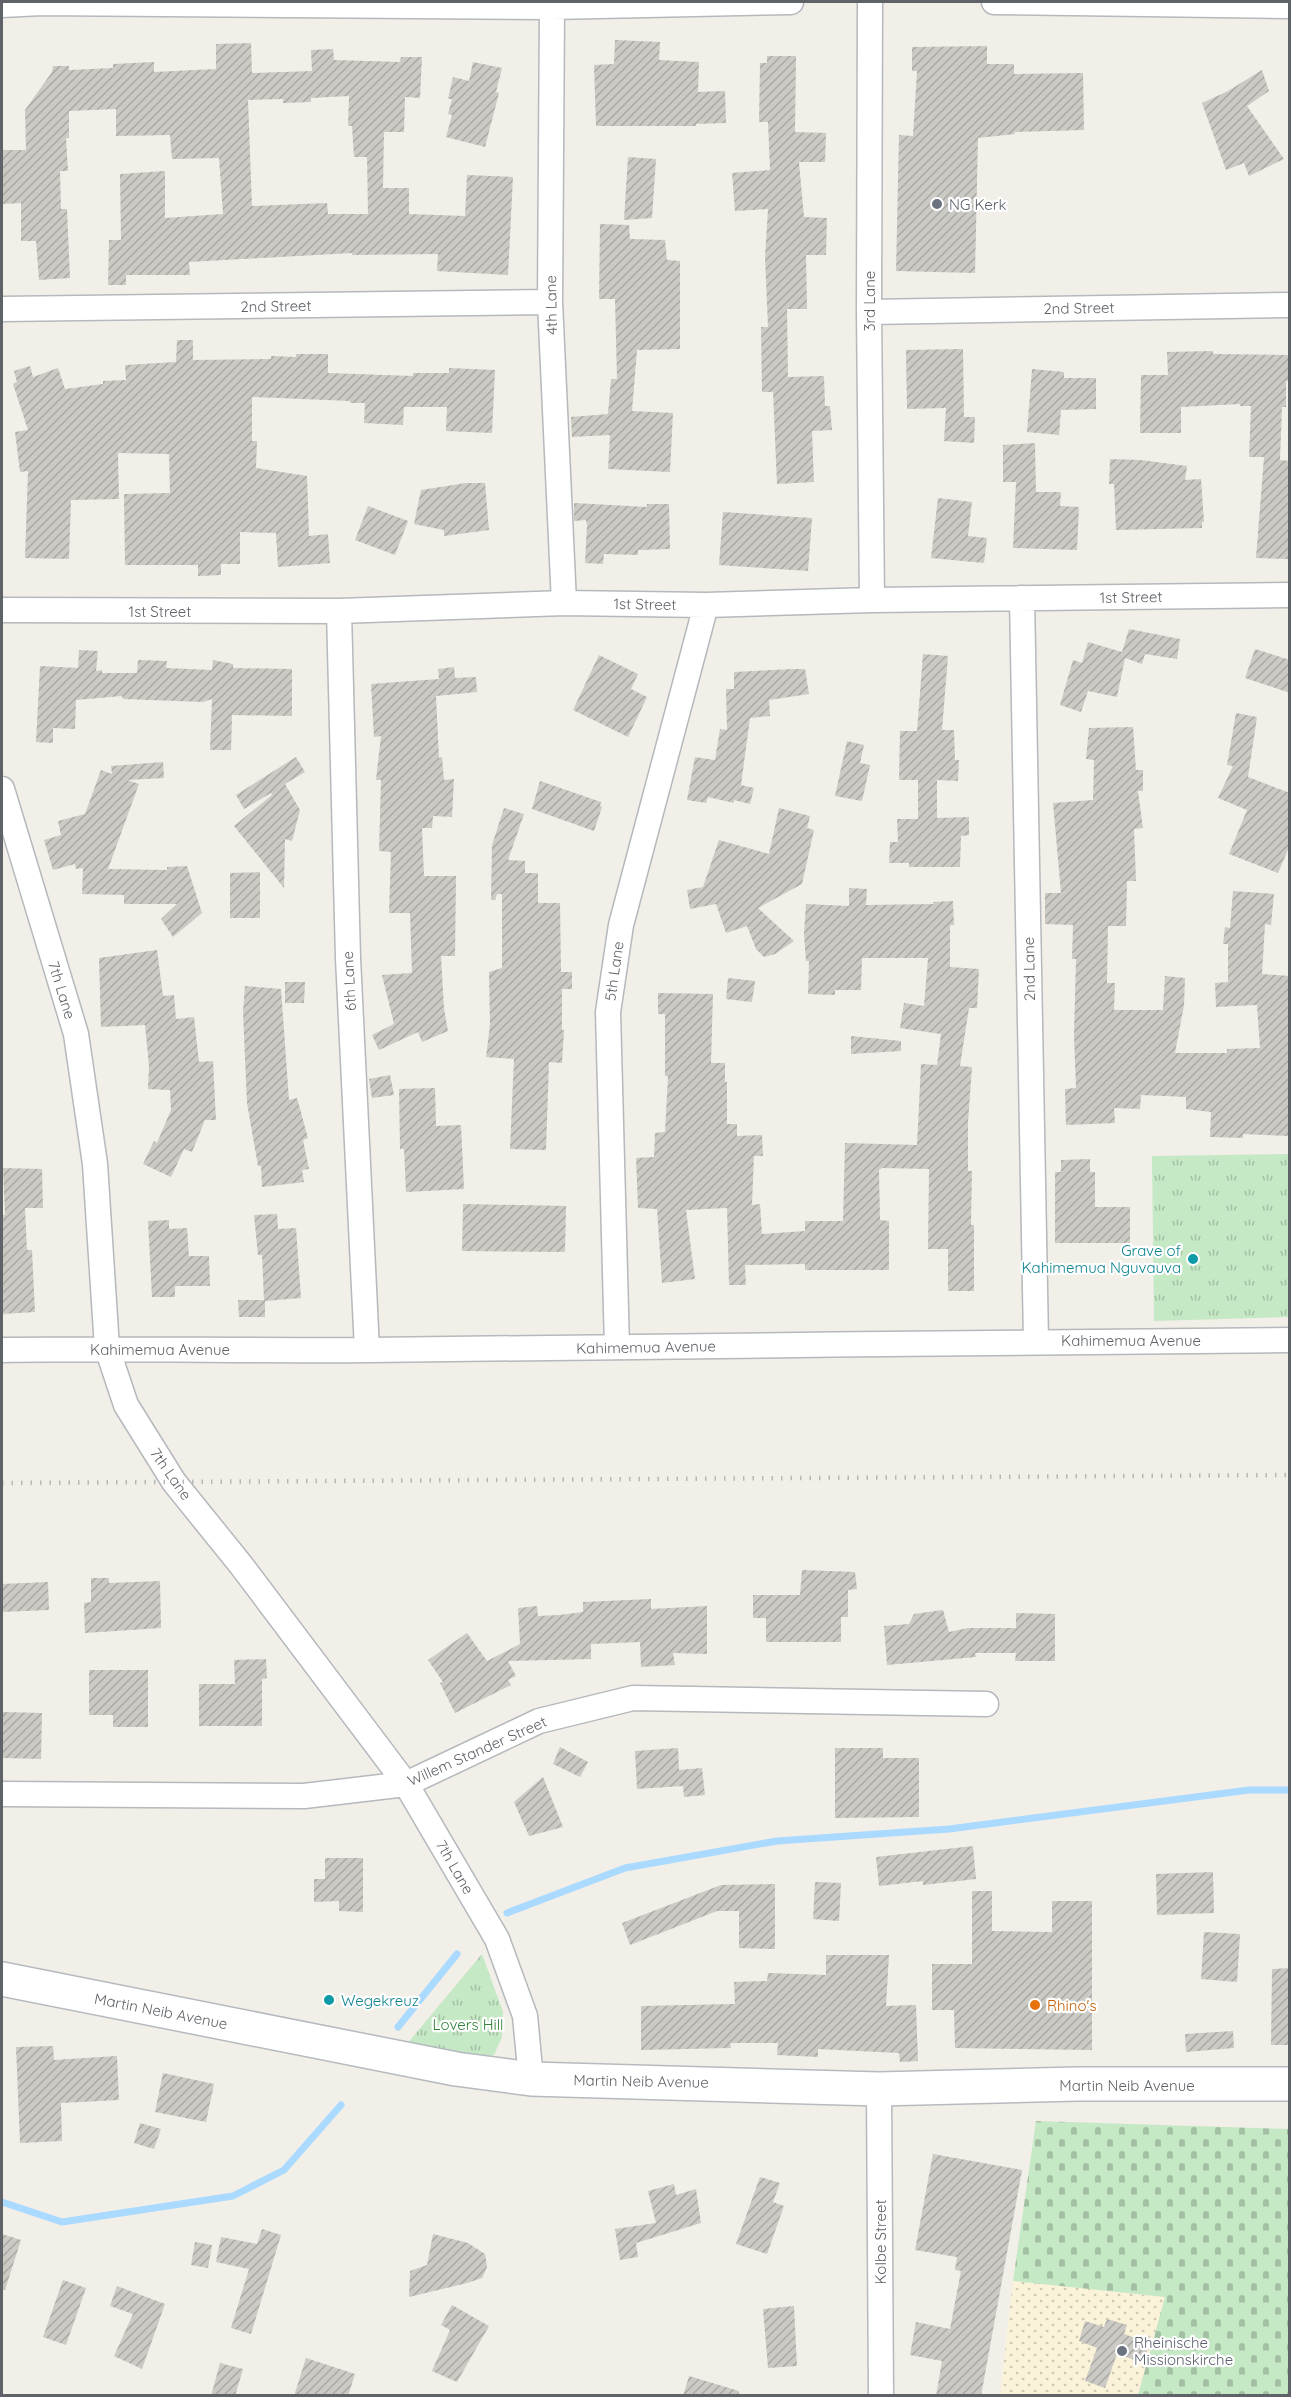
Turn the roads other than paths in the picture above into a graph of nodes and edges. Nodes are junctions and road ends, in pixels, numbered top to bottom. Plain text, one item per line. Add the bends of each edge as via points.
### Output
1 (791, 2) edge
2 (870, 2) edge
3 (994, 2) edge
4 (2, 5) edge
5 (1290, 6) edge
6 (552, 7) junction
7 (550, 302) junction
8 (1290, 305) edge
9 (2, 309) edge
10 (869, 312) junction
11 (1290, 595) edge
12 (1022, 598) junction
13 (872, 600) junction
14 (564, 603) junction
15 (706, 605) junction
16 (2, 610) edge
17 (339, 611) junction
18 (2, 789) edge
19 (1290, 1340) edge
20 (1036, 1341) junction
21 (617, 1347) junction
22 (107, 1348) junction
23 (2, 1350) edge
24 (367, 1350) junction
25 (986, 1704) dead end
26 (406, 1784) junction
27 (2, 1794) edge
28 (2, 1979) edge
29 (531, 2079) junction
30 (1290, 2084) edge
31 (879, 2089) junction
32 (881, 2396) edge

1 - 6 street
2 - 10 street, 3rd Lane
3 - 5 street
4 - 6 street
6 - 7 street, 4th Lane
7 - 9 street, 2nd Street
7 - 14 street, 4th Lane
8 - 10 street, 2nd Street
10 - 13 street, 3rd Lane
11 - 12 street, 1st Street
12 - 13 street, 1st Street
12 - 20 street, 2nd Lane
13 - 15 street, 1st Street
14 - 15 street, 1st Street
14 - 17 street, 1st Street
15 - 21 street, 5th Lane via 621,925 608,1012
16 - 17 street, 1st Street
17 - 24 street, 6th Lane via 348,958
18 - 22 street, 7th Lane via 76,1034 95,1164
19 - 20 street, Kahimemua Avenue
20 - 21 street, Kahimemua Avenue
21 - 24 street, Kahimemua Avenue
22 - 23 street, Kahimemua Avenue
22 - 24 street, Kahimemua Avenue
22 - 26 street, 7th Lane via 126,1405 174,1482
25 - 26 street, Willem Stander Street via 633,1698 539,1721
26 - 27 street, Willem Stander Street via 304,1796
26 - 29 street, 7th Lane via 497,1938 525,2016
28 - 29 main road, Martin Neib Avenue via 456,2069
29 - 31 main road, Martin Neib Avenue
30 - 31 main road, Martin Neib Avenue
31 - 32 street, Kolbe Street

